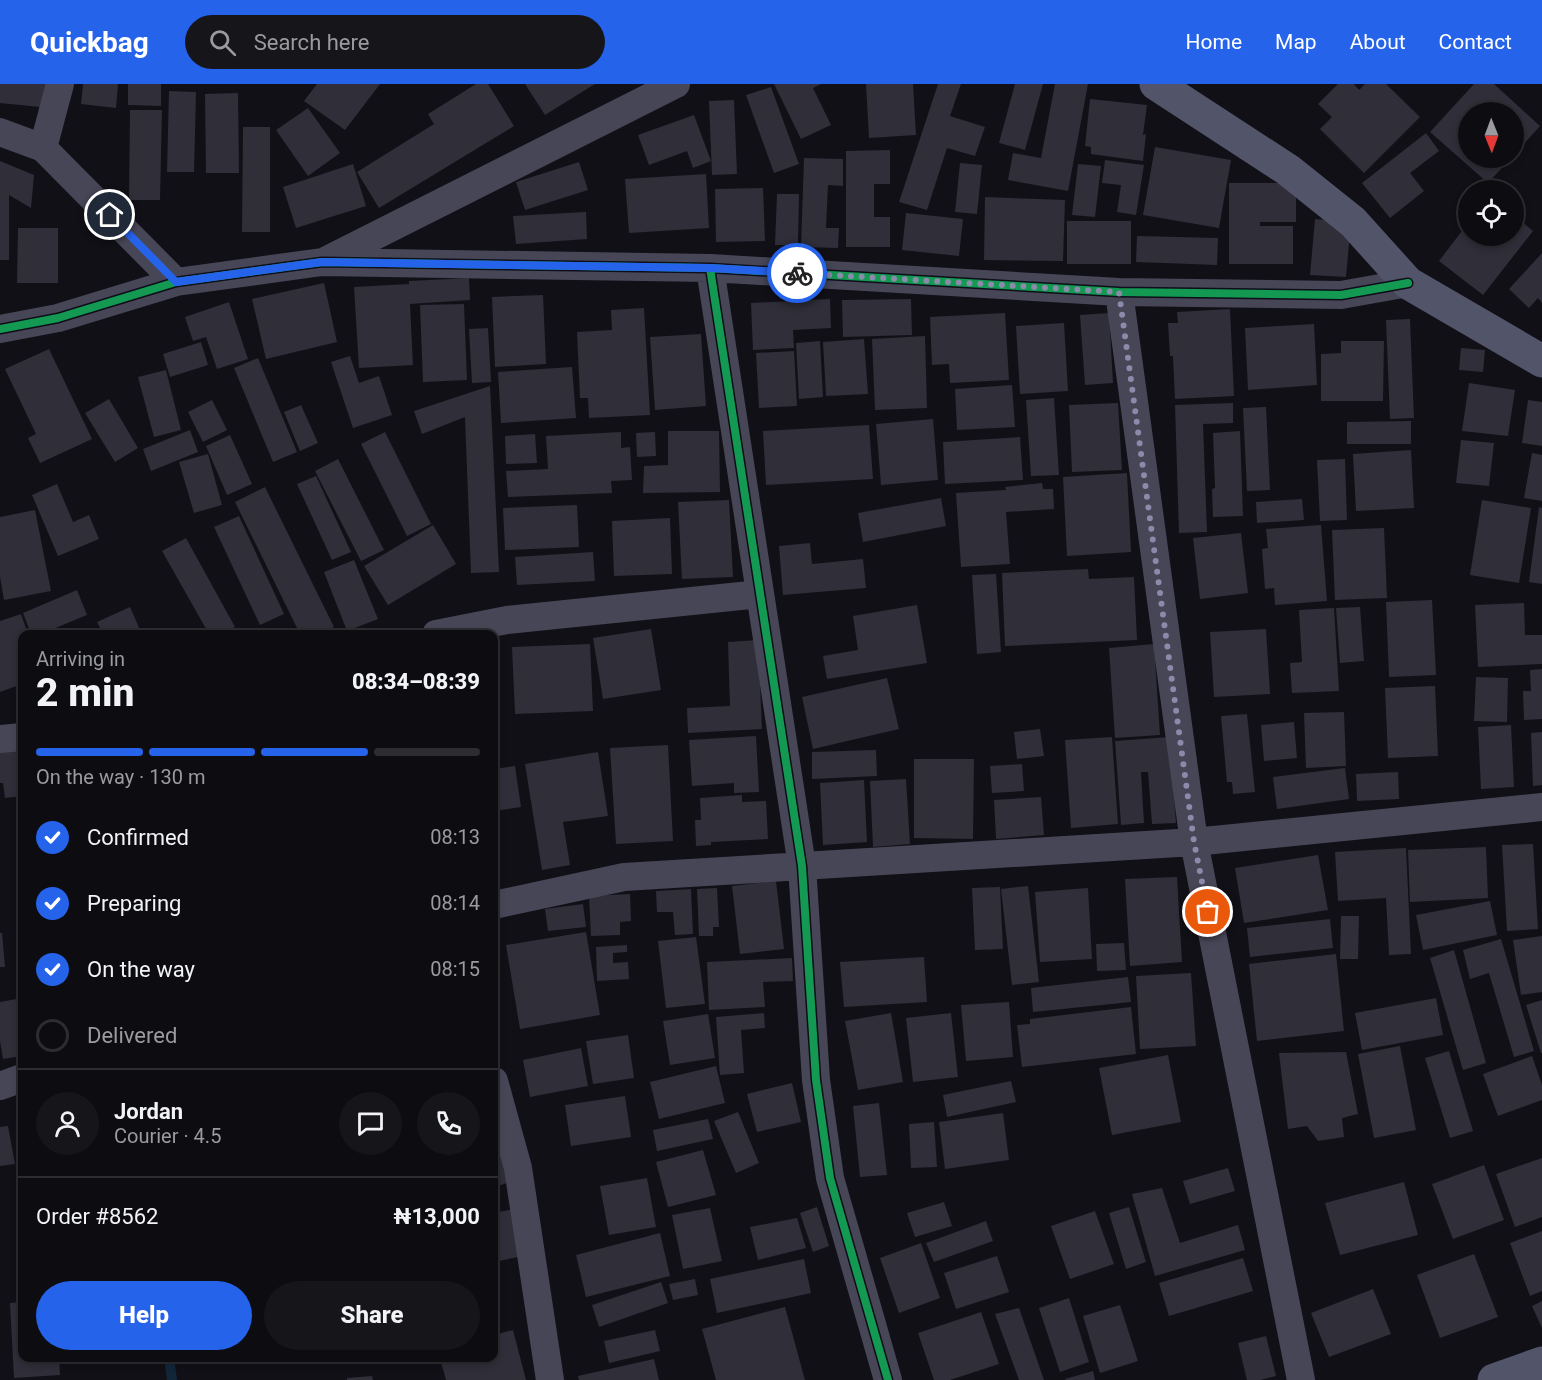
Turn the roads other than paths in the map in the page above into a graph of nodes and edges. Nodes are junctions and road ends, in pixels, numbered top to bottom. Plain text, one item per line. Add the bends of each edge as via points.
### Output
1 (60, 84) edge
2 (676, 84) edge
3 (1156, 84) edge
4 (0, 132) edge
5 (43, 148) junction
6 (322, 262) junction
7 (710, 268) junction
8 (176, 282) junction
9 (1408, 283) junction
10 (1119, 292) junction
11 (0, 329) edge
12 (1542, 361) edge
13 (760, 594) junction
14 (456, 630) edge
15 (18, 737) edge
16 (0, 739) edge
17 (1542, 807) edge
18 (1194, 842) junction
19 (802, 866) junction
20 (498, 904) edge
21 (18, 1079) edge
22 (0, 1086) edge
23 (498, 1096) edge
24 (1542, 1363) edge
25 (550, 1380) edge
26 (888, 1380) edge
27 (1301, 1380) edge
28 (1494, 1380) edge

1 - 5 street
2 - 6 street
3 - 9 street via 1288,170 1353,222
4 - 5 street
5 - 8 street
6 - 7 street
6 - 8 street
7 - 10 street
7 - 13 street
8 - 11 street via 58,318
9 - 10 street via 1341,295
9 - 12 street
10 - 18 street
13 - 14 street via 507,620
13 - 19 street
15 - 16 street
17 - 18 street
18 - 19 street
18 - 27 street
19 - 20 street via 624,876
19 - 26 street via 816,1080 830,1178
21 - 22 street
23 - 25 street via 518,1168
24 - 28 street

